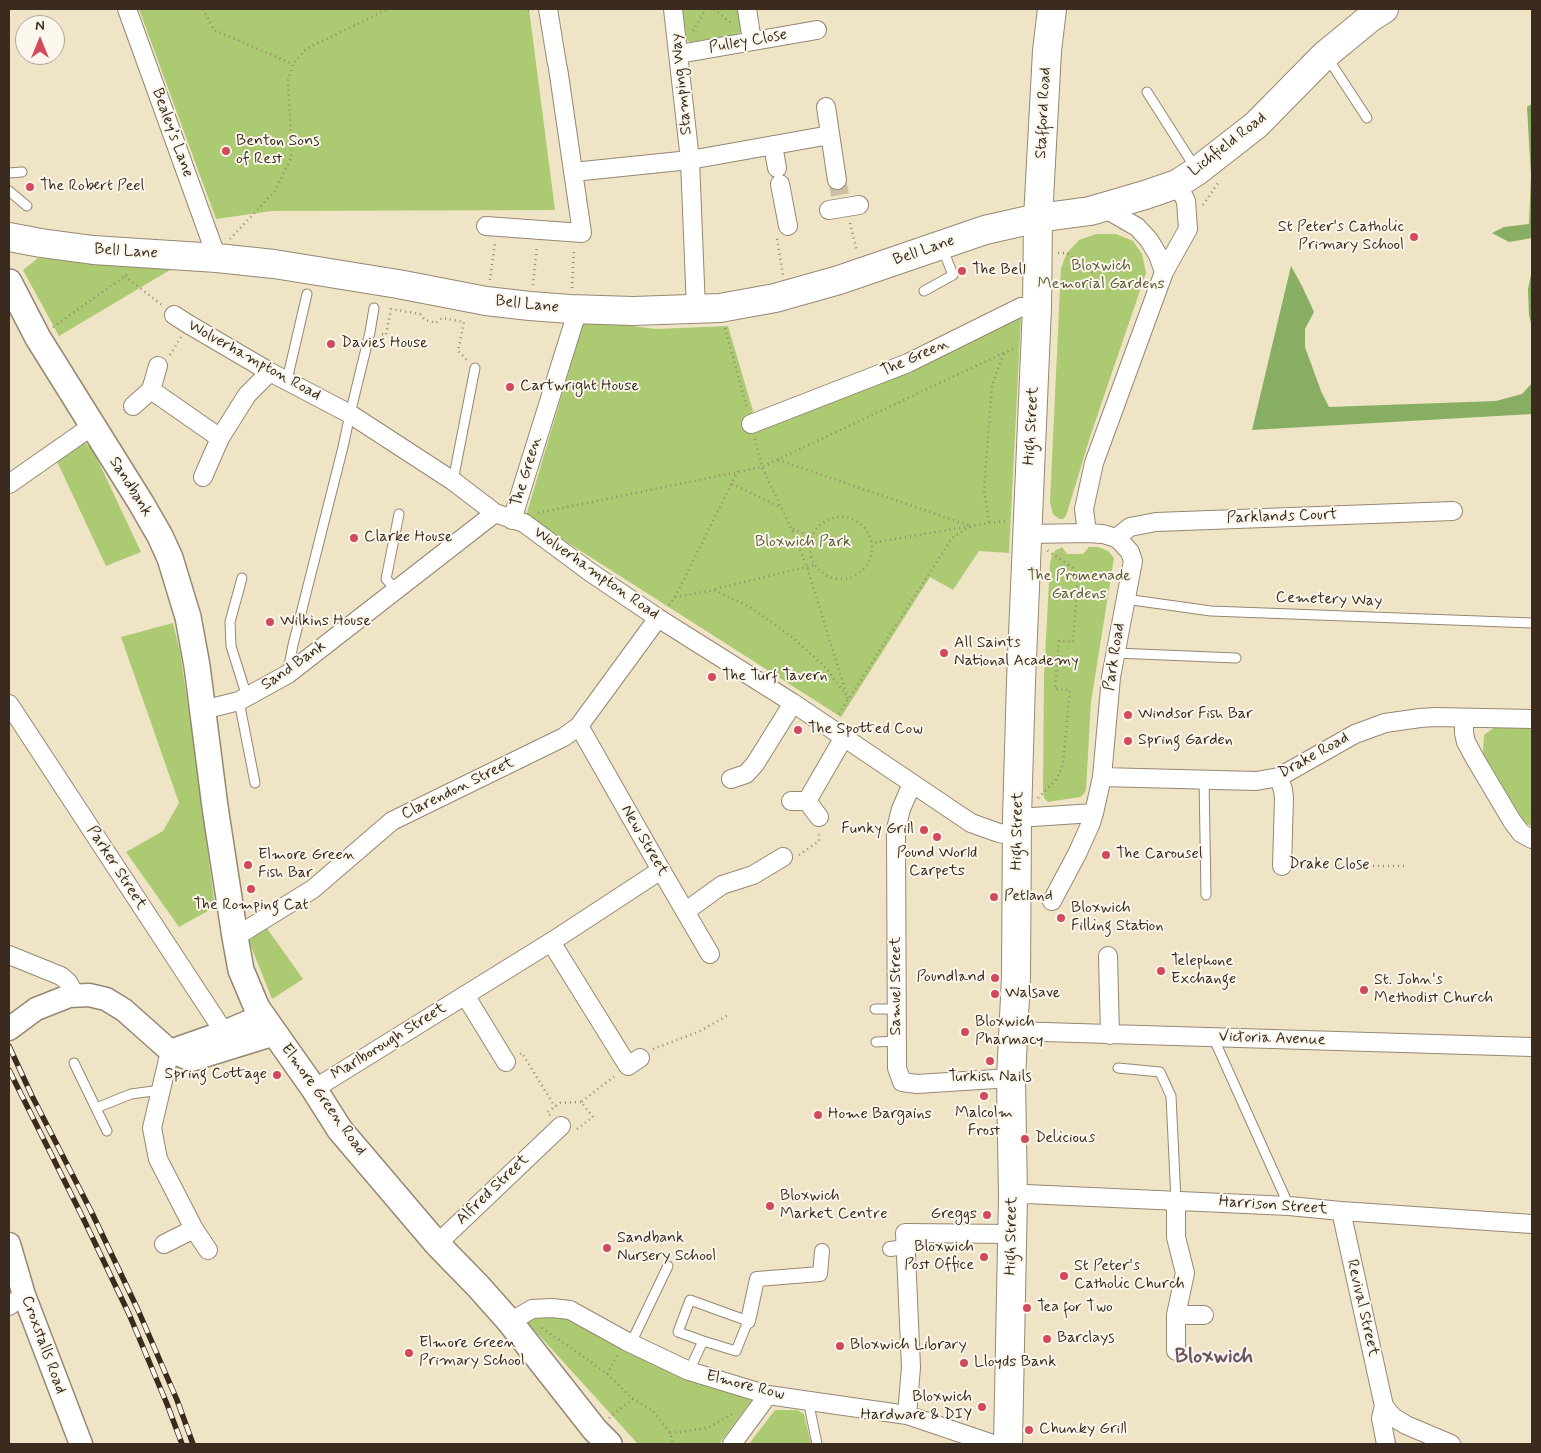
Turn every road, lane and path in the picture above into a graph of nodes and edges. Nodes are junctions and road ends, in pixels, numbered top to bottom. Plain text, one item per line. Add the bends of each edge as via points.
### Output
1 (127, 9) edge
2 (203, 9) edge
3 (388, 9) edge
4 (548, 9) edge
5 (673, 9) edge
6 (747, 9) edge
7 (1052, 9) edge
8 (1384, 9) edge
9 (817, 30) dead end
10 (752, 41) junction
11 (679, 54) junction
12 (1325, 55) junction
13 (293, 64) junction
14 (1147, 92) dead end
15 (826, 107) dead end
16 (1367, 118) dead end
17 (830, 135) junction
18 (774, 145) junction
19 (690, 160) junction
20 (22, 172) dead end
21 (573, 172) junction
22 (9, 173) edge
23 (1187, 177) junction
24 (9, 191) edge
25 (842, 201) joint
26 (27, 206) dead end
27 (1104, 208) junction
28 (1038, 218) junction
29 (492, 226) joint
30 (788, 226) joint
31 (537, 230) junction
32 (575, 233) junction
33 (9, 237) edge
34 (941, 245) junction
35 (156, 253) junction
36 (1038, 254) junction
37 (217, 258) junction
38 (861, 272) junction
39 (1164, 272) junction
40 (1095, 274) dead end
41 (125, 276) junction
42 (11, 291) edge
43 (924, 291) dead end
44 (308, 294) dead end
45 (789, 294) junction
46 (486, 301) junction
47 (530, 306) junction
48 (1037, 307) junction
49 (374, 308) dead end
50 (574, 309) junction
51 (708, 309) junction
52 (181, 320) junction
53 (370, 332) junction
54 (38, 338) junction
55 (1036, 339) junction
56 (1004, 352) junction
57 (158, 366) joint
58 (475, 368) joint
59 (270, 372) junction
60 (287, 380) junction
61 (151, 390) junction
62 (133, 406) dead end
63 (350, 414) junction
64 (751, 424) junction
65 (92, 426) junction
66 (220, 438) junction
67 (777, 459) junction
68 (762, 466) junction
69 (738, 471) junction
70 (203, 477) dead end
71 (453, 481) junction
72 (9, 484) edge
73 (732, 484) junction
74 (780, 507) junction
75 (1453, 511) dead end
76 (495, 513) junction
77 (399, 514) dead end
78 (518, 522) junction
79 (989, 523) junction
80 (971, 526) junction
81 (1027, 527) junction
82 (791, 528) junction
83 (1087, 533) junction
84 (812, 537) junction
85 (1116, 538) junction
86 (872, 543) junction
87 (815, 565) junction
88 (807, 567) junction
89 (242, 578) dead end
90 (396, 589) junction
91 (714, 590) junction
92 (675, 597) junction
93 (1125, 599) junction
94 (658, 618) junction
95 (1532, 623) edge
96 (1115, 653) junction
97 (1236, 658) dead end
98 (288, 674) junction
99 (243, 699) junction
100 (848, 699) junction
101 (793, 703) junction
102 (9, 704) edge
103 (203, 710) junction
104 (1464, 718) junction
105 (1532, 719) edge
106 (579, 726) junction
107 (837, 732) junction
108 (1279, 776) junction
109 (1102, 777) junction
110 (731, 779) dead end
111 (1204, 780) junction
112 (255, 783) dead end
113 (912, 784) junction
114 (1094, 813) junction
115 (819, 817) joint
116 (1017, 827) junction
117 (1532, 839) edge
118 (783, 857) joint
119 (1282, 866) joint
120 (1405, 866) dead end
121 (660, 870) junction
122 (1206, 895) dead end
123 (1052, 901) dead end
124 (686, 911) junction
125 (235, 937) junction
126 (551, 942) junction
127 (710, 954) dead end
128 (9, 956) edge
129 (1108, 956) dead end
130 (75, 995) junction
131 (465, 995) junction
132 (875, 1009) dead end
133 (898, 1009) junction
134 (730, 1014) dead end
135 (269, 1025) junction
136 (9, 1029) edge
137 (224, 1032) junction
138 (1012, 1032) junction
139 (1110, 1035) junction
140 (1213, 1037) junction
141 (897, 1041) junction
142 (876, 1042) dead end
143 (1532, 1047) edge
144 (170, 1051) junction
145 (506, 1062) joint
146 (634, 1062) junction
147 (74, 1064) dead end
148 (1118, 1068) dead end
149 (1010, 1078) junction
150 (314, 1088) junction
151 (161, 1090) junction
152 (555, 1107) dead end
153 (96, 1108) junction
154 (551, 1130) joint
155 (107, 1131) dead end
156 (1020, 1195) junction
157 (1176, 1201) junction
158 (1289, 1206) junction
159 (1340, 1211) junction
160 (1532, 1224) edge
161 (194, 1229) junction
162 (1013, 1234) junction
163 (9, 1244) edge
164 (164, 1244) dead end
165 (437, 1244) junction
166 (208, 1250) dead end
167 (822, 1250) dead end
168 (668, 1266) dead end
169 (17, 1301) edge
170 (1176, 1315) junction
171 (1204, 1315) dead end
172 (748, 1321) junction
173 (510, 1322) junction
174 (703, 1341) junction
175 (628, 1342) junction
176 (1176, 1351) dead end
177 (689, 1371) junction
178 (607, 1374) junction
179 (633, 1398) junction
180 (808, 1400) junction
181 (763, 1401) junction
182 (1384, 1406) junction
183 (907, 1415) junction
184 (670, 1433) junction
185 (602, 1437) edge
186 (81, 1444) edge
187 (673, 1444) edge
188 (732, 1444) edge
189 (816, 1444) edge
190 (993, 1444) edge
191 (1008, 1444) edge
192 (1386, 1444) edge
193 (1451, 1444) edge

1 - 37 street, Bealey’s Lane
2 - 13 path via 214,30
3 - 13 path via 306,49
4 - 21 street
5 - 11 street, Stamping Way
6 - 10 street
7 - 28 main road, Stafford Road
8 - 12 main road, Lichfield Road
9 - 10 street, Pulley Close
10 - 11 street, Pulley Close
11 - 19 street, Stamping Way
12 - 16 lane
12 - 23 main road, Lichfield Road via 1265,118
13 - 37 path via 288,80 291,158 275,191 226,242
14 - 23 lane
15 - 17 street
17 - 18 street
17 - 25 street
18 - 19 street
18 - 30 street
19 - 21 street
19 - 51 street, Stamping Way
20 - 22 lane
21 - 32 street via 582,233
23 - 27 main road, Lichfield Road
23 - 39 street via 1188,228
24 - 26 lane
25 - 38 path
27 - 28 main road, Lichfield Road
27 - 39 street via 1137,227 1158,255
28 - 34 main road, Bell Lane via 985,230
28 - 36 main road, High Street
29 - 31 street
29 - 46 path
30 - 45 path via 775,228
31 - 32 street
31 - 47 path
32 - 50 path
33 - 35 main road, Bell Lane via 93,250
34 - 38 main road, Bell Lane
34 - 43 lane via 953,275
35 - 37 main road, Bell Lane
35 - 41 path
36 - 40 path via 1067,253
36 - 48 main road, High Street
37 - 46 main road, Bell Lane via 398,284
38 - 45 main road, Bell Lane
39 - 83 street via 1094,464 1084,508
41 - 52 path
41 - 54 path
42 - 54 main road, Sandbank
44 - 60 lane
45 - 51 main road, Bell Lane
46 - 47 main road, Bell Lane
47 - 50 main road, Bell Lane
48 - 55 main road, High Street
48 - 64 street, The Green via 1021,307 908,363 786,403
49 - 53 lane
50 - 51 main road, Bell Lane
50 - 78 street, The Green
51 - 64 path
52 - 57 path via 171,354
52 - 59 street, Wolverhampton Road
53 - 58 path via 386,335 390,309 420,314 425,320 436,323 442,318 464,322 458,351
53 - 63 lane
54 - 65 main road, Sandbank
55 - 56 path
55 - 81 main road, High Street
56 - 67 path
56 - 79 path via 992,385 984,490
57 - 61 street
58 - 71 lane
59 - 60 street, Wolverhampton Road
59 - 66 street via 247,395
60 - 63 street, Wolverhampton Road
61 - 62 street
61 - 66 street
63 - 71 street, Wolverhampton Road
63 - 98 lane
64 - 68 path
65 - 72 street
65 - 103 main road, Sandbank via 160,536 170,558 188,617
66 - 70 street
67 - 68 path
67 - 80 path
68 - 69 path
68 - 74 path
69 - 73 path
69 - 78 path via 529,515
71 - 76 street, Wolverhampton Road
73 - 74 path
73 - 92 path
74 - 82 path
75 - 85 street, Parklands Court via 1156,522 1130,527
76 - 78 street, Wolverhampton Road
76 - 90 street, Sand Bank
77 - 90 lane via 386,579
78 - 94 street, Wolverhampton Road
79 - 80 path
79 - 81 path
80 - 86 path
80 - 100 path via 952,538
81 - 83 street
81 - 116 main road, High Street
81 - 116 path via 1074,568 1078,578 1073,642 1058,641 1055,689 1070,690 1063,764 1058,779
82 - 84 path
82 - 88 path
83 - 85 street
84 - 86 path via 825,522 844,517 862,525
84 - 87 path via 810,547
85 - 93 street, Park Road via 1126,547 1133,561
86 - 87 path via 869,564 853,578 832,578
87 - 88 path
88 - 91 path
88 - 100 path
89 - 99 lane via 230,622 231,646
90 - 98 street, Sand Bank
91 - 92 path
91 - 100 path via 750,607 792,637 826,668
92 - 94 path
93 - 95 lane, Cemetery Way via 1211,611
93 - 96 street, Park Road
94 - 101 street, Wolverhampton Road
94 - 106 street, Clarendon Street
96 - 97 lane
96 - 109 street, Park Road
98 - 99 street, Sand Bank
99 - 103 street, Sand Bank
99 - 112 lane
100 - 107 path
101 - 107 street, Wolverhampton Road
101 - 110 street via 755,764 746,774
102 - 137 street, Parker Street
103 - 125 main road, Elmore Green Road
104 - 105 street, Drake Road
104 - 108 street, Drake Road via 1420,718 1371,727
104 - 117 street via 1466,742 1474,757 1512,821 1521,833
106 - 121 street, New Street
106 - 125 street, Clarendon Street via 564,737 392,821 313,889
107 - 113 street, Wolverhampton Road
107 - 115 street via 799,801
108 - 111 street, Drake Road via 1256,781
108 - 119 street, Drake Close via 1284,798
109 - 111 street, Drake Road
109 - 114 street, Park Road
111 - 122 lane
113 - 116 street, Wolverhampton Road via 971,823 998,833
113 - 133 street, Samuel Street via 896,829
114 - 116 street
114 - 123 street, Park Road via 1085,837 1058,876
115 - 118 path via 819,840 796,857
116 - 138 main road, High Street via 1016,978
118 - 124 street via 753,875 722,885
119 - 120 path, Drake Close
121 - 124 street, New Street
121 - 126 street, Marlborough Street
124 - 127 street, New Street
125 - 135 main road, Elmore Green Road via 242,970 257,1008
126 - 131 street, Marlborough Street
126 - 146 street
128 - 130 street via 61,976
129 - 139 street
130 - 136 street via 36,1009
130 - 144 street via 106,1000 124,1010
131 - 145 street, Marlborough Street
131 - 150 street, Marlborough Street
132 - 133 lane
133 - 141 street, Samuel Street
134 - 146 path via 698,1032 657,1046
135 - 137 street
135 - 144 street via 191,1060
135 - 150 main road, Elmore Green Road
137 - 144 street
138 - 139 street, Victoria Avenue
138 - 149 main road, High Street
139 - 140 street, Victoria Avenue
140 - 143 street, Victoria Avenue
140 - 158 lane
141 - 142 lane
141 - 149 street, Samuel Street via 897,1068 902,1082 917,1084
144 - 151 street
145 - 152 path via 522,1053
146 - 154 path via 581,1102 593,1117 570,1134
147 - 153 lane
148 - 157 lane via 1160,1072 1171,1096
149 - 156 main road, High Street
150 - 165 main road, Elmore Green Road via 340,1130
151 - 153 lane via 131,1094
151 - 161 street via 152,1128 158,1159
153 - 155 lane
154 - 165 street, Alfred Street
156 - 157 street, Harrison Street
156 - 162 main road, High Street
157 - 158 street, Harrison Street
157 - 170 street via 1176,1237 1185,1273
158 - 159 street, Harrison Street
159 - 160 street, Harrison Street
159 - 182 street, Revival Street
161 - 164 street
161 - 166 street
162 - 183 street via 905,1233 898,1248 911,1367
162 - 191 main road, High Street
163 - 169 street, Croxstalls Road
165 - 173 main road, Elmore Green Road
167 - 172 street via 820,1274 757,1279
168 - 175 lane
169 - 186 street, Croxstalls Road
170 - 171 street
170 - 176 street
172 - 174 lane via 736,1351
172 - 174 lane via 690,1300 678,1332
173 - 175 street, Elmore Row via 532,1309 570,1310
173 - 178 path via 538,1326
173 - 185 main road, Elmore Green Road
174 - 177 lane
175 - 177 street, Elmore Row
175 - 178 path
177 - 181 street, Elmore Row
178 - 179 path
179 - 184 path via 652,1410
179 - 185 path
180 - 181 street, Elmore Row
180 - 183 street, Elmore Row
180 - 189 lane
181 - 184 path via 708,1428
181 - 188 street
182 - 192 street, Revival Street via 1381,1418
182 - 193 street via 1393,1418
183 - 190 street, Elmore Row
184 - 187 path

